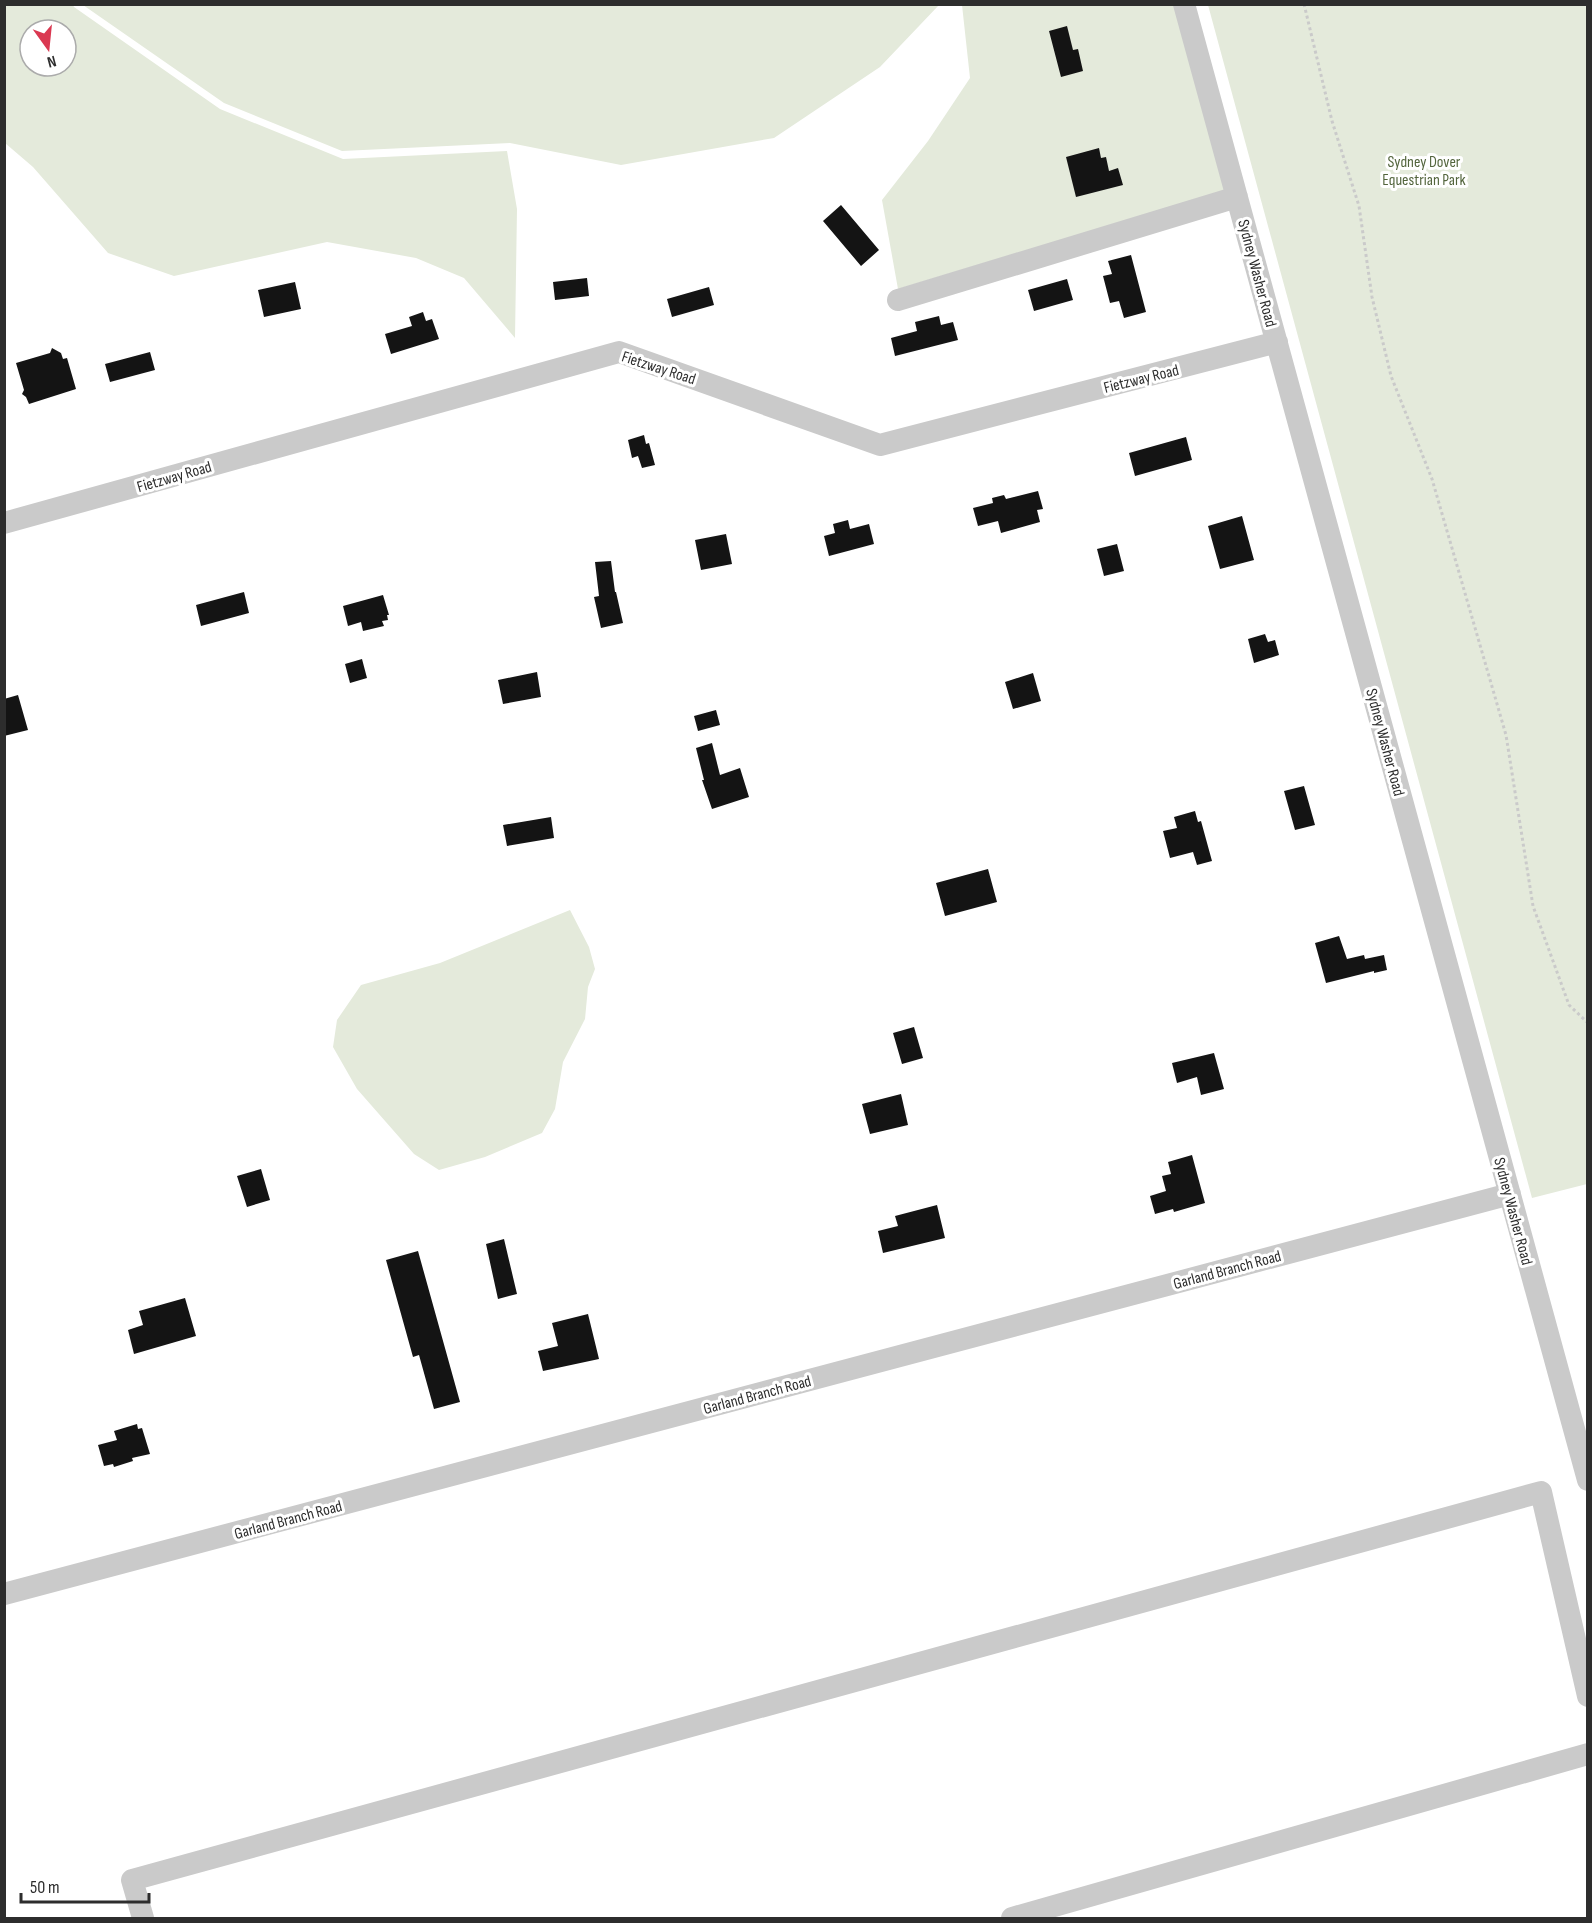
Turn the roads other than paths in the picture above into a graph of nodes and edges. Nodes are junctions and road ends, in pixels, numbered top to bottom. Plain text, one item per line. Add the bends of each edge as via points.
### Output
1 (1184, 4) edge
2 (1237, 197) junction
3 (898, 300) dead end
4 (1277, 342) junction
5 (4, 523) edge
6 (1510, 1194) junction
7 (1587, 1480) edge
8 (4, 1594) edge
9 (1587, 1696) edge
10 (1587, 1754) edge
11 (143, 1918) edge
12 (1012, 1918) edge

1 - 2 street, Sydney Washer Road
2 - 3 street
2 - 4 street, Sydney Washer Road
4 - 5 street, Fietzway Road via 880,445 619,352
4 - 6 street, Sydney Washer Road
6 - 7 street, Sydney Washer Road
6 - 8 street, Garland Branch Road
9 - 11 street via 1541,1492 132,1880
10 - 12 street

